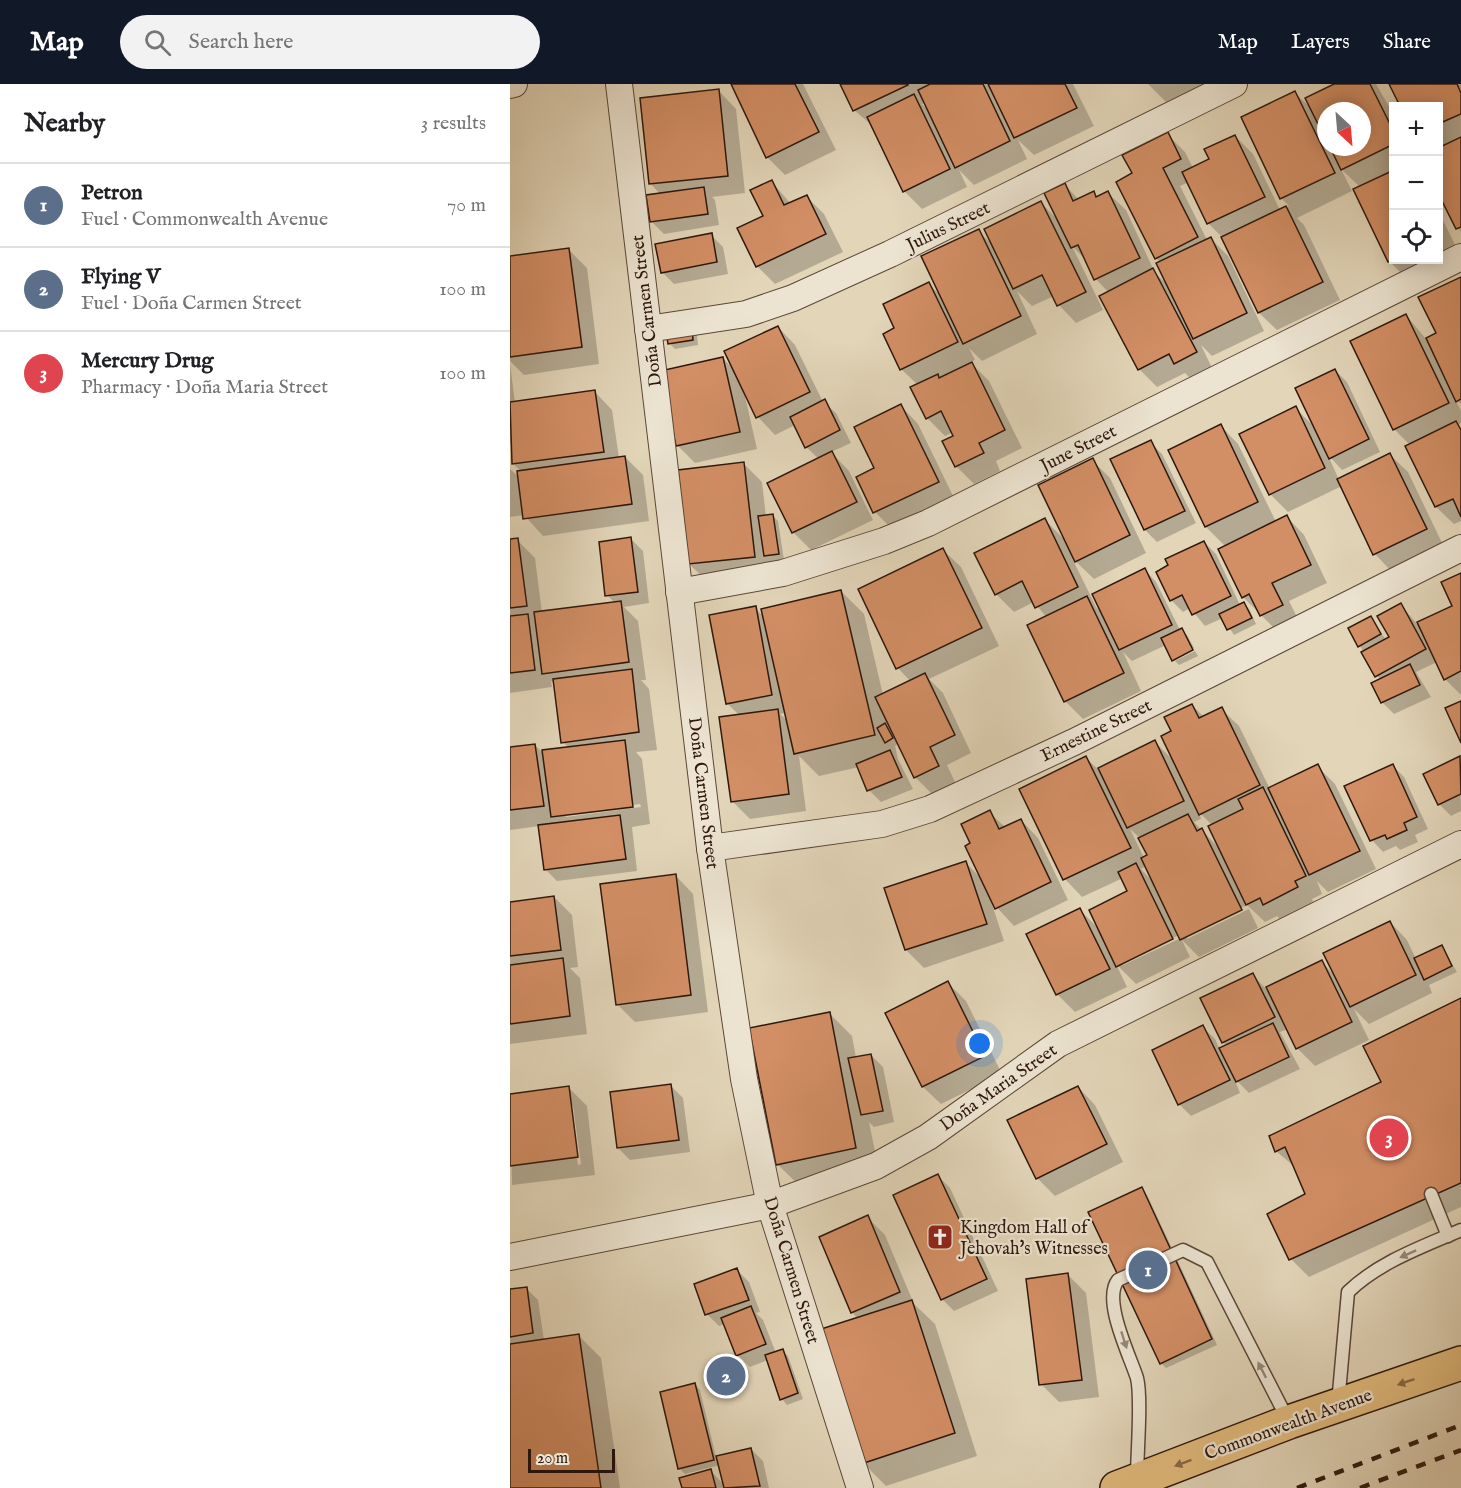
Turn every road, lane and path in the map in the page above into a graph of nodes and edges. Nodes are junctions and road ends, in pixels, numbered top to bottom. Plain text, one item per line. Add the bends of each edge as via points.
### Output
1 (619, 84) edge
2 (1234, 84) edge
3 (1461, 257) edge
4 (648, 329) junction
5 (1461, 548) edge
6 (679, 592) junction
7 (1461, 844) edge
8 (710, 848) junction
9 (1431, 1194) dead end
10 (771, 1205) junction
11 (1461, 1230) edge
12 (1448, 1236) junction
13 (510, 1257) edge
14 (1461, 1363) edge
15 (1338, 1405) junction
16 (1288, 1422) junction
17 (1127, 1485) edge
18 (860, 1488) edge

1 - 4 street, Doña Carmen Street
2 - 4 street, Julius Street via 793,298 746,314
3 - 6 street, June Street via 928,523 783,573
4 - 6 street, Doña Carmen Street
5 - 8 street, Ernestine Street via 1074,742 930,809 882,824
6 - 8 street, Doña Carmen Street
7 - 10 street, Doña Maria Street via 1058,1044 928,1137 876,1166
8 - 10 street, Doña Carmen Street via 744,1079
9 - 12 lane
10 - 13 street, Doña Maria Street
10 - 18 street, Doña Carmen Street
11 - 12 lane
12 -> 15 lane via 1394,1260 1348,1292
14 -> 15 main road, Commonwealth Avenue
15 - 16 main road, Commonwealth Avenue
16 -> 17 main road, Commonwealth Avenue
16 -> 17 lane via 1207,1262 1183,1250 1118,1280 1114,1287 1113,1307 1138,1382

